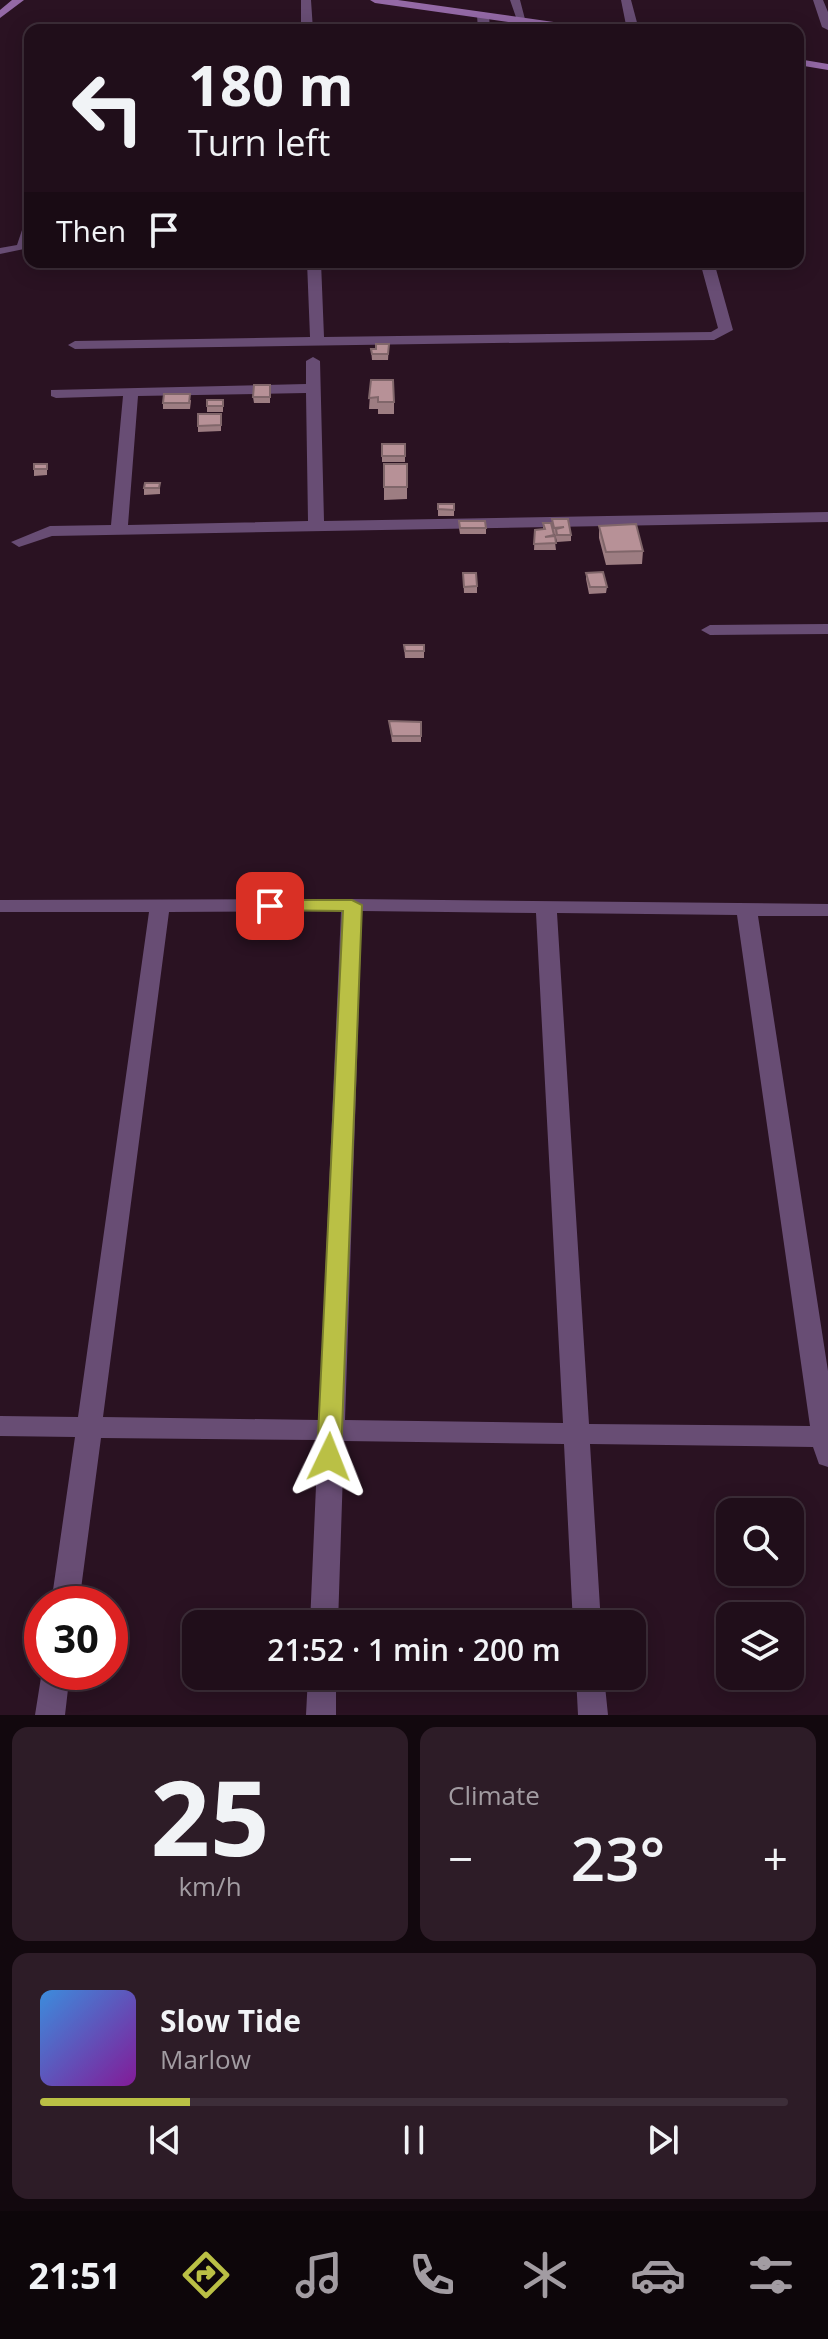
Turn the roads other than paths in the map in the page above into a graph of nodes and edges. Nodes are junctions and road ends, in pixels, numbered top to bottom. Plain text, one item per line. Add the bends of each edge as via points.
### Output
1 (19, 0) edge
2 (306, 0) edge
3 (375, 0) edge
4 (515, 0) edge
5 (626, 0) edge
6 (818, 0) edge
7 (0, 15) edge
8 (483, 15) junction
9 (522, 21) junction
10 (307, 24) edge
11 (484, 24) edge
12 (544, 24) edge
13 (632, 24) edge
14 (828, 27) edge
15 (804, 63) edge
16 (828, 67) edge
17 (24, 238) edge
18 (0, 251) edge
19 (314, 268) edge
20 (709, 268) edge
21 (317, 342) junction
22 (75, 345) dead end
23 (313, 361) dead end
24 (315, 388) junction
25 (131, 392) junction
26 (56, 393) dead end
27 (828, 517) edge
28 (316, 528) junction
29 (119, 532) junction
30 (19, 542) dead end
31 (828, 629) edge
32 (710, 630) dead end
33 (352, 905) junction
34 (0, 906) edge
35 (160, 906) junction
36 (546, 907) junction
37 (747, 910) junction
38 (828, 910) edge
39 (0, 1426) edge
40 (88, 1427) junction
41 (330, 1429) junction
42 (574, 1432) junction
43 (827, 1444) edge
44 (67, 1586) edge
45 (324, 1610) edge
46 (586, 1610) edge
47 (53, 1690) edge
48 (322, 1690) edge
49 (591, 1690) edge
50 (50, 1715) edge
51 (321, 1715) edge
52 (593, 1715) edge

1 - 7 main road
2 - 10 street
3 - 8 main road
4 - 9 street
5 - 13 street
6 - 14 street
8 - 9 main road
8 - 11 street
9 - 12 main road
15 - 16 main road
17 - 18 lane via 21,247
19 - 21 street
20 - 21 street via 726,330 714,336
21 - 22 street
23 - 24 street
24 - 25 street
24 - 28 street
25 - 26 street
25 - 29 street
27 - 28 street
28 - 29 street
29 - 30 street via 50,531
31 - 32 street
33 - 35 street
33 - 36 street
33 - 41 street
34 - 35 street
35 - 40 street
36 - 37 street
36 - 42 street
37 - 38 street
37 - 43 street
39 - 40 street
40 - 41 street
40 - 44 street
41 - 42 street
41 - 45 street
42 - 43 street
42 - 46 street
47 - 50 street
48 - 51 street
49 - 52 street

